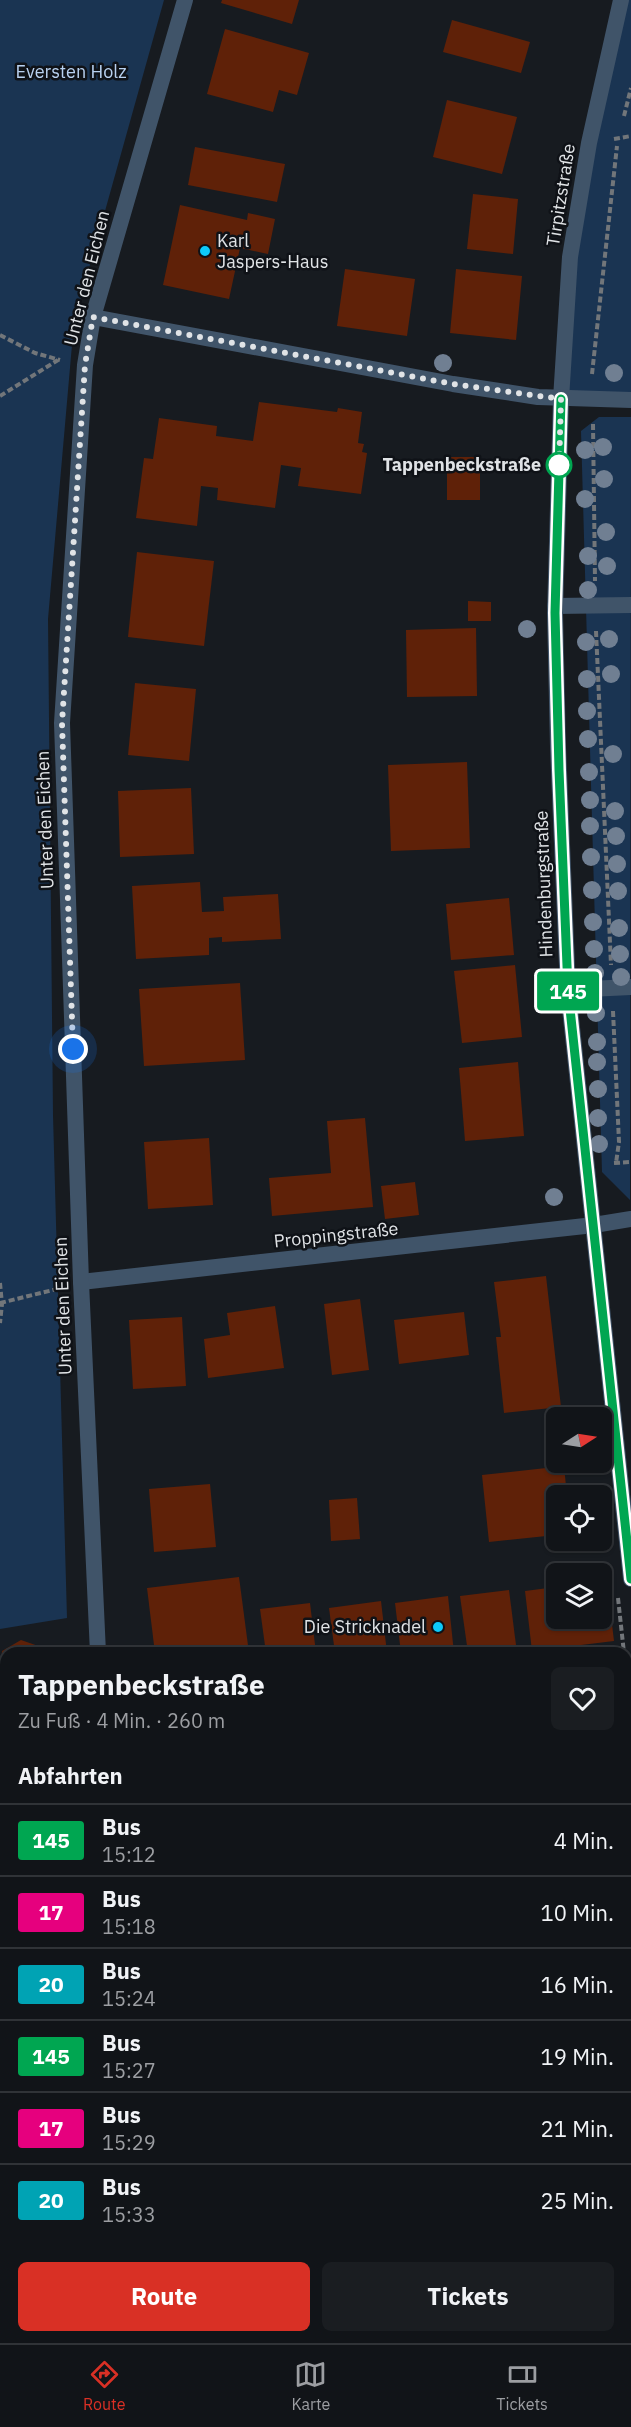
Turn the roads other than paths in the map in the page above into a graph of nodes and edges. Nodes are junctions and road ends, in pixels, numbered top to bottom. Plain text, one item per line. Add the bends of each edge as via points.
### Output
1 (185, 0) edge
2 (621, 0) edge
3 (93, 317) junction
4 (561, 399) junction
5 (631, 400) edge
6 (631, 605) edge
7 (555, 606) junction
8 (631, 987) edge
9 (568, 990) junction
10 (631, 1219) edge
11 (594, 1225) junction
12 (81, 1282) junction
13 (631, 1580) edge
14 (98, 1647) edge

1 - 3 street, Unter den Eichen
2 - 4 street, Tirpitzstraße via 589,143 570,258
3 - 4 street via 453,384
3 - 12 street, Unter den Eichen via 85,365 62,723
4 - 5 street
4 - 7 street, Hindenburgstraße
6 - 7 street
7 - 9 street, Hindenburgstraße
8 - 9 street
9 - 11 street, Hindenburgstraße
10 - 11 street, Proppingstraße
11 - 12 street, Proppingstraße
11 - 13 street, Hindenburgstraße
12 - 14 street, Unter den Eichen

